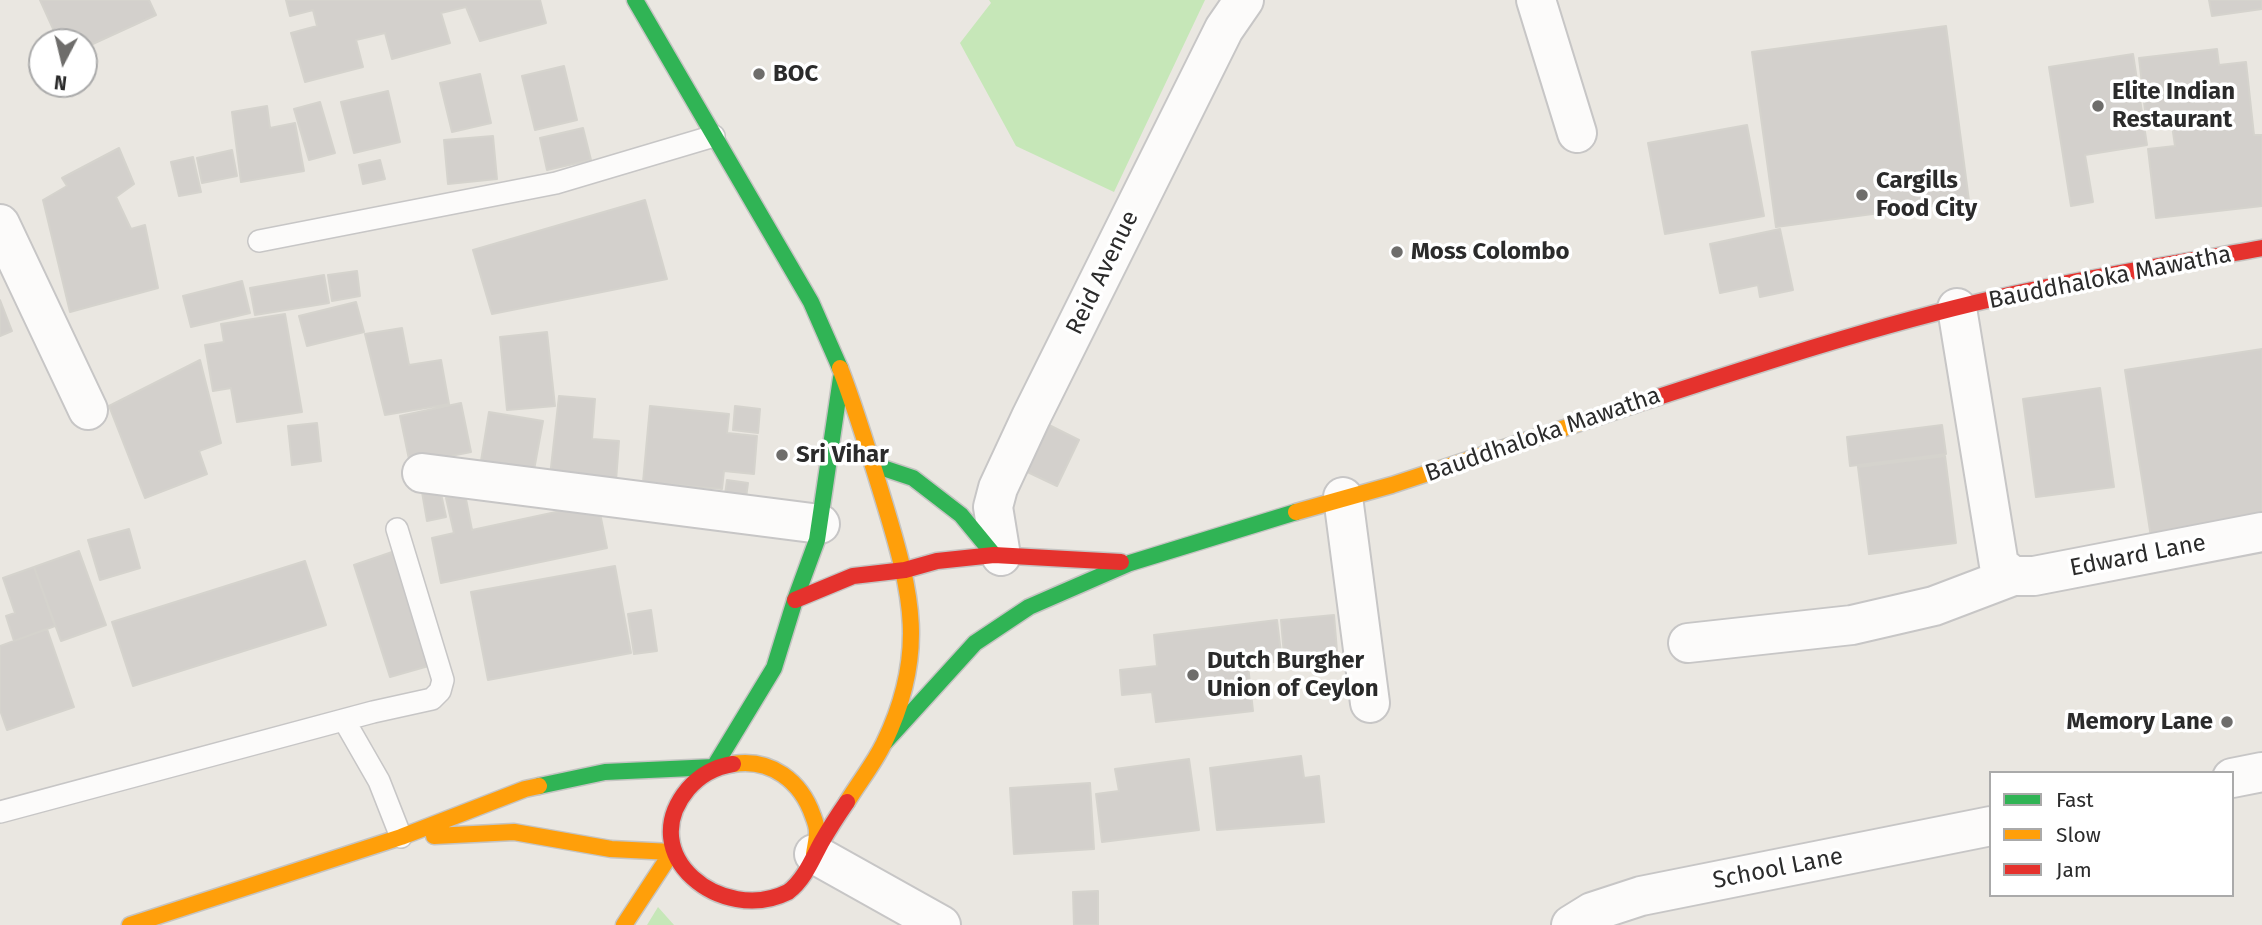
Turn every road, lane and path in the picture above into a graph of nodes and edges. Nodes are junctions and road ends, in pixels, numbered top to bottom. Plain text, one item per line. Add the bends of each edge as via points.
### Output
1 (635, 0) edge
2 (1244, 0) edge
3 (1536, 0) edge
4 (1577, 133) dead end
5 (714, 136) junction
6 (0, 224) edge
7 (259, 241) dead end
8 (2262, 248) edge
9 (1957, 308) junction
10 (842, 373) junction
11 (88, 410) dead end
12 (874, 465) junction
13 (422, 472) dead end
14 (1343, 496) junction
15 (820, 524) junction
16 (397, 530) dead end
17 (2262, 532) edge
18 (998, 555) junction
19 (1130, 563) junction
20 (905, 570) junction
21 (2013, 576) junction
22 (795, 600) junction
23 (1688, 643) dead end
24 (1370, 703) dead end
25 (344, 720) junction
26 (885, 742) junction
27 (714, 767) junction
28 (2262, 772) edge
29 (2234, 778) edge
30 (0, 812) edge
31 (1989, 826) edge
32 (401, 837) junction
33 (673, 852) junction
34 (814, 854) junction
35 (789, 891) junction
36 (768, 917) dead end
37 (130, 925) edge
38 (624, 925) edge
39 (941, 925) edge
40 (1571, 925) edge

1 - 5 main road
2 - 18 street, Reid Avenue via 1224,29 998,488 993,507
3 - 4 street
5 - 7 lane via 556,183
5 - 10 main road via 811,302
6 - 11 street
8 - 9 main road, Bauddhaloka Mawatha
9 - 14 main road, Bauddhaloka Mawatha via 1727,373 1392,485
9 - 21 street, Bauddhaloka Mawatha via 1999,565
10 - 12 main road
10 - 15 main road
12 - 18 main road via 913,478 961,515
12 - 20 main road
13 - 15 street
14 - 19 main road, Bauddhaloka Mawatha
14 - 24 street
15 - 22 main road
16 - 25 lane via 443,680 440,691 432,699
17 - 21 street, Edward Lane via 2035,576
18 - 19 main road, Bauddhaloka Mawatha
18 - 20 main road, Bauddhaloka Mawatha via 937,561
19 - 26 main road, Bauddhaloka Mawatha via 1029,607 975,643
20 - 22 main road, Bauddhaloka Mawatha via 853,576
20 - 26 main road via 912,634 906,678
21 - 23 street, Edward Lane via 1934,606 1852,625
22 - 27 main road via 774,668
25 - 30 lane
25 - 32 lane via 379,781
26 - 34 main road
27 - 32 main road via 605,772 525,789
27 - 33 main road via 696,778 674,811
27 - 34 main road via 741,761 784,773 813,809 817,831
28 - 29 street
31 - 40 street, School Lane via 1641,896 1592,912
32 - 33 main road via 514,832 611,849
32 - 37 main road
33 - 35 main road via 687,880 724,904 747,907
33 - 38 main road
34 - 35 main road
34 - 39 street
35 - 36 main road

